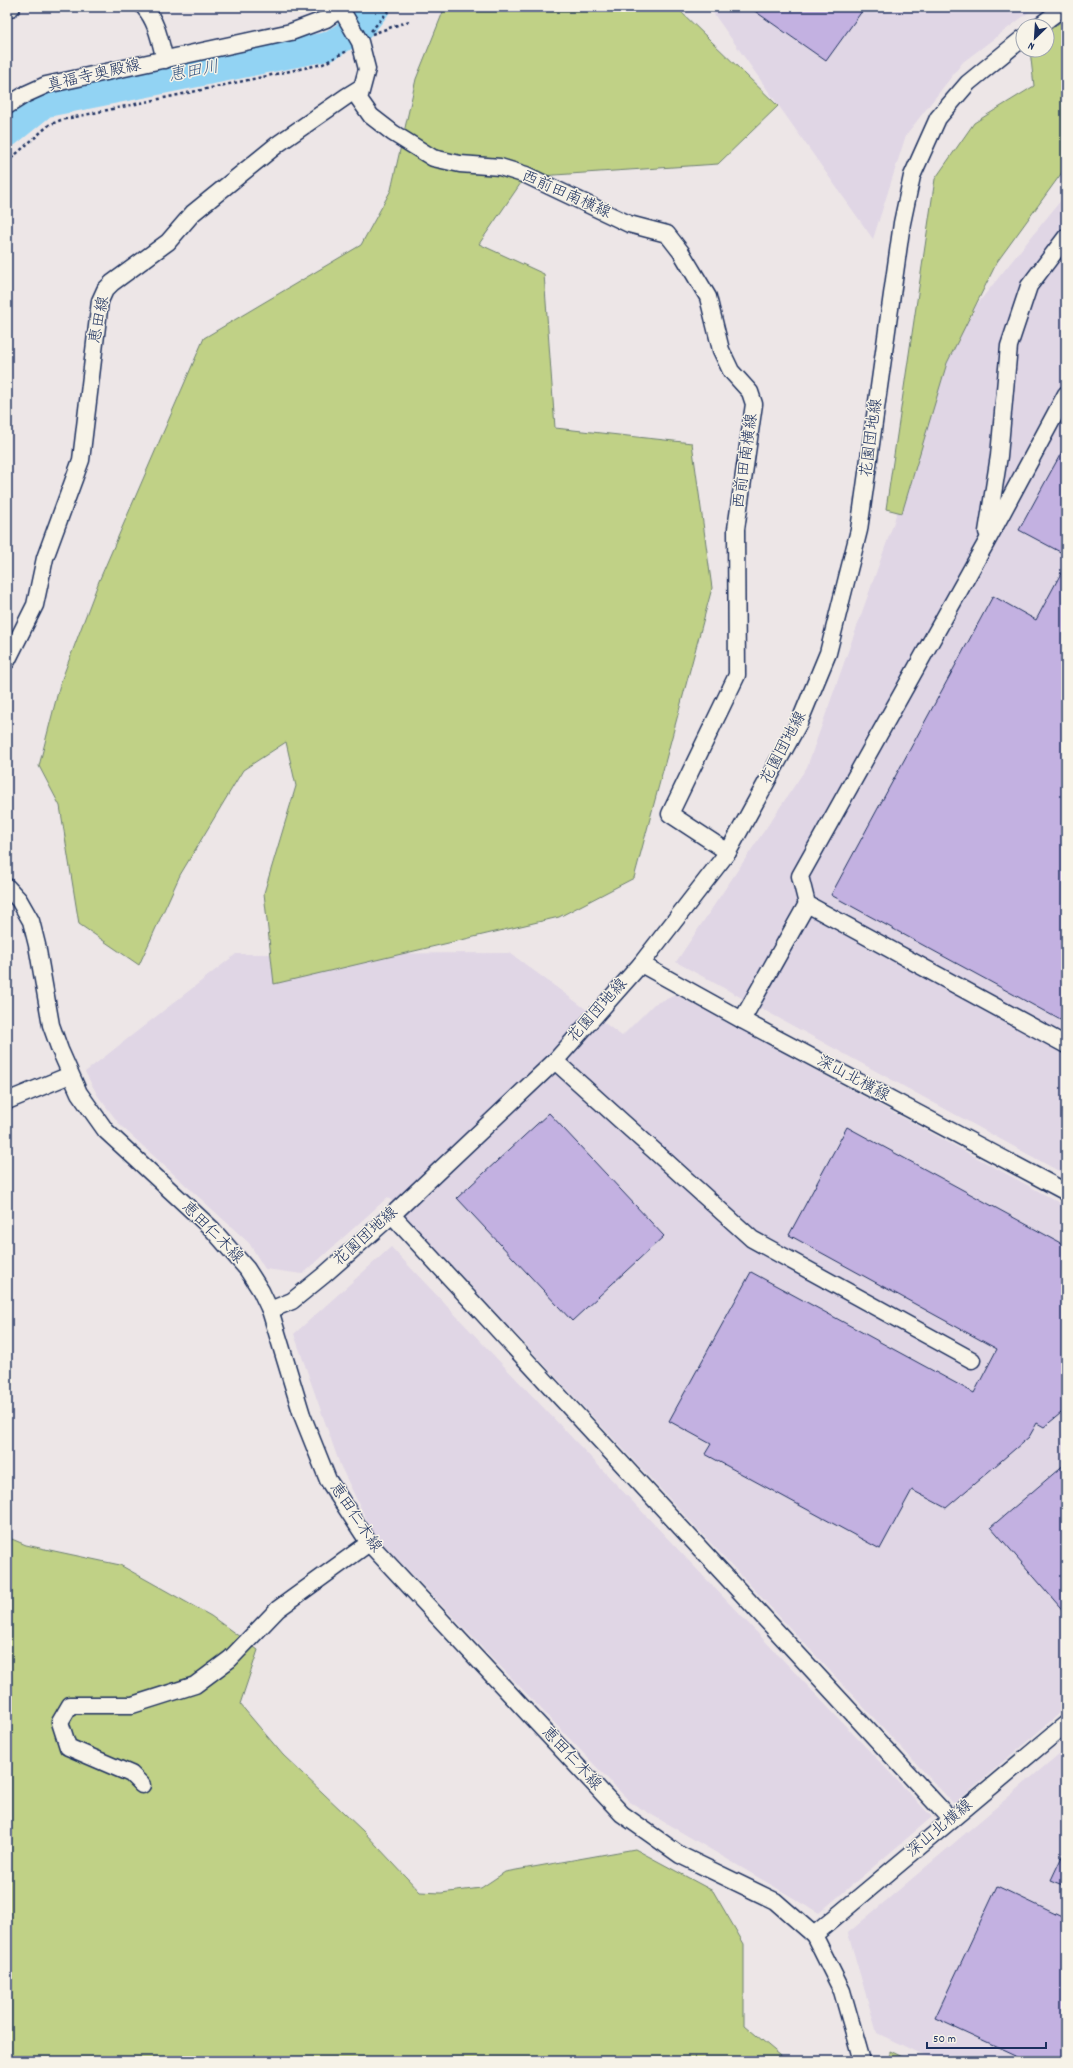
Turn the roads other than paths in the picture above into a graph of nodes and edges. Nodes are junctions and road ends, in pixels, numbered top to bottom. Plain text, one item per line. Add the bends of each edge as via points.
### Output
1 (12, 7) edge
2 (144, 7) edge
3 (1064, 7) edge
4 (7, 10) edge
5 (343, 10) edge
6 (1050, 18) edge
7 (1015, 45) edge
8 (165, 60) junction
9 (360, 88) junction
10 (7, 106) edge
11 (1066, 237) edge
12 (1066, 394) edge
13 (986, 543) junction
14 (7, 661) edge
15 (728, 852) junction
16 (7, 887) edge
17 (807, 904) junction
18 (641, 964) junction
19 (742, 1020) junction
20 (1066, 1045) edge
21 (555, 1060) junction
22 (70, 1075) junction
23 (7, 1101) edge
24 (1066, 1192) edge
25 (392, 1214) junction
26 (270, 1310) junction
27 (972, 1360) dead end
28 (369, 1543) junction
29 (1066, 1724) edge
30 (142, 1785) dead end
31 (951, 1820) junction
32 (814, 1935) junction
33 (862, 2061) edge

1 - 4 street
2 - 8 street via 158,29
3 - 6 street
5 - 8 street, 真福寺奥殿線 via 291,32
5 - 9 street via 359,40 367,69
7 - 15 street, 花園団地線 via 968,83 938,118 912,176 902,222 859,530 828,653 799,723
8 - 10 street, 真福寺奥殿線 via 46,85
9 - 14 street, 恵田線 via 278,144 193,212 168,242 105,290 100,302 80,460 46,558 35,605
9 - 15 street, 西前田南横線 via 359,99 371,116 433,158 460,164 500,167 526,175 629,224 667,234 681,252 708,298 721,350 731,370 750,392 754,404 736,529 737,675 670,814
11 - 13 street via 1029,286 1009,346 999,456
12 - 13 street
13 - 17 street via 800,876
15 - 18 street, 花園団地線
16 - 22 street, 恵田仁木線 via 19,900 31,921 38,945 51,1025
17 - 19 street
17 - 20 street
18 - 19 street, 深山北横線
18 - 21 street, 花園団地線
19 - 24 street, 深山北横線
21 - 25 street, 花園団地線
21 - 27 street via 752,1239
22 - 23 street
22 - 26 street, 恵田仁木線 via 79,1093 106,1131 227,1245 247,1269
25 - 26 street, 花園団地線 via 292,1301
25 - 31 street
26 - 28 street, 恵田仁木線 via 302,1415 328,1480
28 - 30 street via 278,1609 230,1659 195,1685 132,1705 70,1705 60,1722 68,1747 131,1774
28 - 32 street, 恵田仁木線 via 622,1814 680,1855 775,1901
29 - 31 street, 深山北横線
31 - 32 street, 深山北横線
32 - 33 street, 恵田仁木線 via 842,1991

